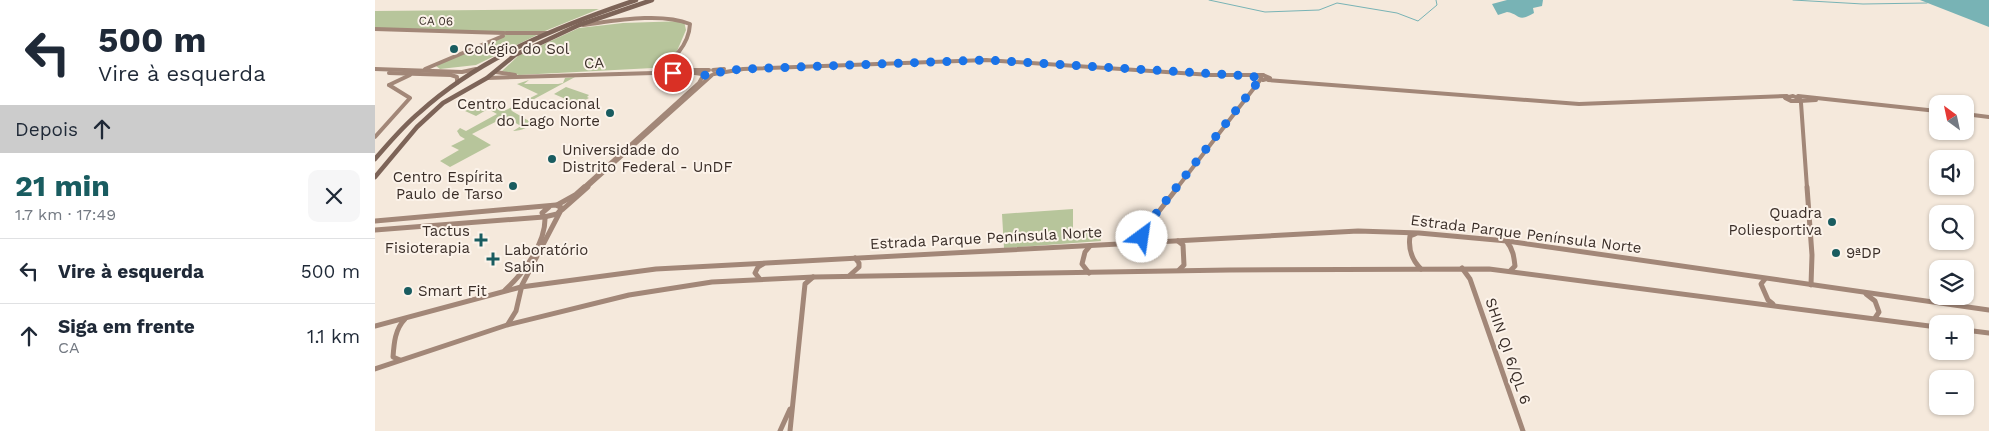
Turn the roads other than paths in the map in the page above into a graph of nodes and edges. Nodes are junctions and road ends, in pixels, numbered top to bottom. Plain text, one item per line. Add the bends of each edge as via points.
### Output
1 (636, 0) edge
2 (653, 0) edge
3 (605, 15) junction
4 (607, 22) junction
5 (579, 25) junction
6 (375, 29) edge
7 (551, 32) junction
8 (532, 33) junction
9 (501, 34) junction
10 (529, 42) junction
11 (673, 59) junction
12 (487, 63) junction
13 (504, 64) junction
14 (434, 66) junction
15 (478, 69) junction
16 (674, 70) junction
17 (375, 71) edge
18 (422, 71) junction
19 (438, 71) junction
20 (654, 71) junction
21 (496, 72) junction
22 (712, 72) junction
23 (405, 75) junction
24 (703, 75) junction
25 (1261, 77) junction
26 (487, 78) junction
27 (1268, 79) junction
28 (457, 83) junction
29 (450, 87) junction
30 (1253, 88) junction
31 (465, 89) junction
32 (1794, 96) junction
33 (1786, 98) junction
34 (1823, 99) junction
35 (1791, 101) junction
36 (1800, 101) junction
37 (1929, 110) edge
38 (1801, 111) junction
39 (1974, 115) edge
40 (1989, 117) edge
41 (375, 137) edge
42 (375, 160) edge
43 (375, 177) edge
44 (556, 205) junction
45 (549, 207) junction
46 (561, 211) junction
47 (418, 216) junction
48 (545, 217) junction
49 (375, 220) edge
50 (406, 227) junction
51 (375, 230) edge
52 (1419, 233) junction
53 (1142, 234) junction
54 (1176, 240) junction
55 (1507, 241) junction
56 (1144, 242) junction
57 (1134, 243) junction
58 (1091, 246) junction
59 (854, 258) junction
60 (767, 263) junction
61 (1462, 268) junction
62 (1471, 268) junction
63 (1421, 269) junction
64 (1178, 271) junction
65 (1511, 271) junction
66 (1089, 274) junction
67 (526, 276) junction
68 (847, 276) junction
69 (1812, 276) junction
70 (799, 277) junction
71 (814, 277) junction
72 (1470, 278) junction
73 (759, 279) junction
74 (1765, 279) junction
75 (805, 284) junction
76 (537, 285) junction
77 (1811, 285) junction
78 (1818, 286) junction
79 (521, 288) junction
80 (502, 292) junction
81 (1865, 293) junction
82 (1775, 305) junction
83 (1989, 310) edge
84 (408, 317) junction
85 (1875, 318) junction
86 (507, 325) junction
87 (1929, 325) edge
88 (375, 326) edge
89 (1974, 331) edge
90 (1989, 333) edge
91 (404, 360) junction
92 (375, 369) edge
93 (791, 407) junction
94 (780, 431) edge
95 (790, 431) edge
96 (1523, 431) edge

1 - 7 main road
2 - 3 main road
3 - 4 street via 603,19
3 - 5 main road
4 - 5 street
4 - 11 street via 671,19 688,22 690,30
5 - 13 main road via 519,53
6 - 9 street, CA 06
7 - 8 street, CA 06
7 - 10 main road
8 - 9 street, CA 06
8 - 10 street via 533,38
9 - 14 street
10 - 12 main road
11 - 16 street
11 - 20 street
12 - 13 main road via 500,60
12 - 15 main road
13 - 21 main road
14 - 18 street
14 - 19 street
15 - 19 street
15 - 28 main road
16 - 20 street, CA
16 - 22 street, CA
17 - 18 street
17 - 23 street
18 - 19 street
20 - 21 street, CA via 524,75
21 - 26 main road
22 - 24 street
22 - 25 street via 986,60
22 - 46 street
23 - 28 street via 451,75 457,77
23 - 41 street via 389,85 410,98
24 - 26 street, CA via 688,72
24 - 44 street via 699,83 575,195
25 - 27 street
25 - 30 street
26 - 31 main road
27 - 30 street
27 - 33 street via 1579,104
28 - 29 main road
29 - 31 main road via 453,91
29 - 42 main road via 421,111
30 - 53 street
31 - 43 main road via 447,99 427,117
32 - 33 street
32 - 34 street
32 - 36 street
33 - 35 street
34 - 36 street
34 - 37 street
35 - 36 street
35 - 38 street
36 - 38 street
38 - 69 street
39 - 40 street
44 - 45 street
44 - 46 street via 561,206
45 - 47 street
45 - 48 street via 542,213
46 - 48 street
46 - 67 street
47 - 49 street
47 - 50 street
48 - 50 street
48 - 80 street via 545,230 518,278
50 - 51 street
52 - 54 street, Estrada Parque Península Norte via 1340,231
52 - 55 street, Estrada Parque Península Norte
52 - 63 street via 1410,236 1409,241 1414,261
53 - 56 street
53 - 57 street
54 - 56 street, Estrada Parque Península Norte
54 - 64 street via 1183,245 1185,254 1185,265
55 - 65 street via 1513,251 1515,266
55 - 74 street, Estrada Parque Península Norte
56 - 57 street, Estrada Parque Península Norte
57 - 58 street, Estrada Parque Península Norte
58 - 59 street, Estrada Parque Península Norte
58 - 66 street via 1085,252 1082,264
59 - 60 street, Estrada Parque Península Norte
59 - 68 street via 859,267
60 - 73 street via 755,270
60 - 76 street, Estrada Parque Península Norte via 656,269
61 - 62 street, Estrada Parque Península Norte
61 - 63 street, Estrada Parque Península Norte
61 - 72 street, SHIN QI 6/QL 6
62 - 65 street, Estrada Parque Península Norte
62 - 72 street, SHIN QI 6/QL 6
63 - 64 street, Estrada Parque Península Norte
64 - 66 street, Estrada Parque Península Norte
65 - 82 street, Estrada Parque Península Norte
66 - 68 street, Estrada Parque Península Norte
67 - 76 street via 527,283
67 - 79 street
68 - 71 street, Estrada Parque Península Norte
69 - 77 street
69 - 78 street
70 - 71 street, Estrada Parque Península Norte
70 - 73 street, Estrada Parque Península Norte
70 - 75 street
71 - 75 street
72 - 96 street, SHIN QI 6/QL 6
73 - 86 street, Estrada Parque Península Norte via 648,291
74 - 77 street, Estrada Parque Península Norte
74 - 82 street via 1761,284 1768,300
75 - 93 street
76 - 79 street, Estrada Parque Península Norte
77 - 78 street, Estrada Parque Península Norte
78 - 81 street, Estrada Parque Península Norte
79 - 80 street, Estrada Parque Península Norte
79 - 86 street via 515,315
80 - 84 street, Estrada Parque Península Norte
81 - 83 street, Estrada Parque Península Norte
81 - 85 street via 1878,306
82 - 85 street, Estrada Parque Península Norte
84 - 88 street, Estrada Parque Península Norte
84 - 91 street via 397,327 394,343 393,357
85 - 87 street, Estrada Parque Península Norte
86 - 91 street, Estrada Parque Península Norte
89 - 90 street
91 - 92 street, Estrada Parque Península Norte
93 - 94 street
93 - 95 street

